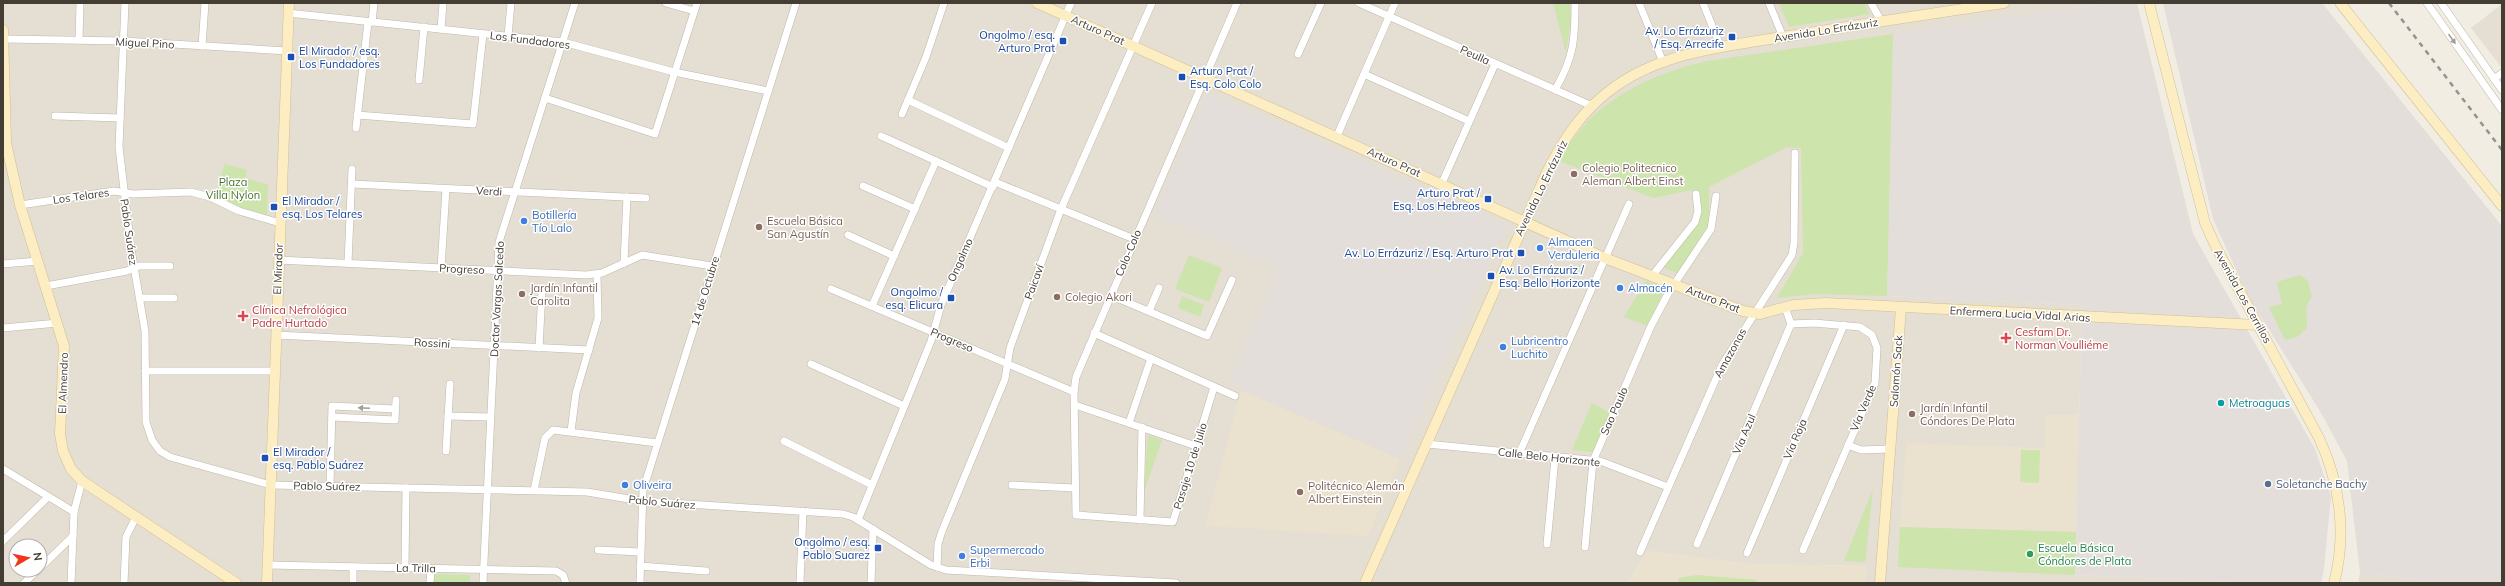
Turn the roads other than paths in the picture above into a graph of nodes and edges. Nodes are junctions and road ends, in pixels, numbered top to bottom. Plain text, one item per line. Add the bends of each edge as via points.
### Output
1 (80, 3) edge
2 (125, 3) edge
3 (205, 3) edge
4 (289, 3) edge
5 (374, 3) edge
6 (444, 3) edge
7 (511, 3) edge
8 (575, 3) edge
9 (666, 3) edge
10 (697, 3) edge
11 (796, 3) edge
12 (944, 3) edge
13 (1037, 3) edge
14 (1071, 3) edge
15 (1152, 3) edge
16 (1237, 3) edge
17 (1321, 3) edge
18 (1359, 3) edge
19 (1395, 3) edge
20 (1575, 3) edge
21 (1639, 3) edge
22 (1703, 3) edge
23 (1769, 3) edge
24 (1871, 3) edge
25 (2004, 3) edge
26 (2149, 3) edge
27 (2340, 3) edge
28 (2427, 3) edge
29 (2441, 3) edge
30 (1981, 5) edge
31 (694, 11) junction
32 (288, 14) junction
33 (1065, 16) junction
34 (1390, 17) junction
35 (1881, 21) junction
36 (370, 22) junction
37 (424, 27) junction
38 (441, 29) junction
39 (4, 34) edge
40 (483, 34) junction
41 (508, 36) junction
42 (1783, 37) junction
43 (79, 40) junction
44 (123, 41) junction
45 (563, 42) junction
46 (202, 46) junction
47 (1133, 46) junction
48 (1722, 48) junction
49 (287, 51) junction
50 (1298, 54) dead end
51 (4, 57) edge
52 (1663, 62) junction
53 (1495, 64) junction
54 (674, 72) junction
55 (2502, 73) edge
56 (1364, 74) junction
57 (1204, 77) junction
58 (2494, 79) junction
59 (419, 80) dead end
60 (1554, 90) junction
61 (2502, 90) edge
62 (768, 91) junction
63 (545, 98) junction
64 (908, 100) junction
65 (1592, 106) junction
66 (2502, 110) edge
67 (902, 114) dead end
68 (357, 115) junction
69 (55, 116) dead end
70 (120, 118) junction
71 (1469, 121) junction
72 (356, 128) dead end
73 (4, 132) edge
74 (881, 136) dead end
75 (1337, 136) junction
76 (1009, 148) junction
77 (1795, 153) dead end
78 (936, 161) junction
79 (352, 169) dead end
80 (1442, 183) junction
81 (352, 184) junction
82 (994, 184) junction
83 (863, 186) dead end
84 (446, 189) junction
85 (514, 192) junction
86 (124, 193) junction
87 (1696, 194) dead end
88 (1716, 196) dead end
89 (627, 197) junction
90 (646, 198) dead end
91 (1628, 204) dead end
92 (20, 206) junction
93 (2502, 206) edge
94 (1061, 209) junction
95 (914, 210) junction
96 (1525, 220) junction
97 (280, 223) junction
98 (848, 235) dead end
99 (1134, 238) junction
100 (894, 256) junction
101 (1605, 258) junction
102 (278, 260) junction
103 (38, 261) junction
104 (348, 263) junction
105 (624, 263) junction
106 (3, 264) edge
107 (170, 266) dead end
108 (712, 266) junction
109 (134, 268) junction
110 (441, 268) junction
111 (498, 271) junction
112 (597, 274) junction
113 (1652, 276) junction
114 (1232, 280) dead end
115 (1674, 285) junction
116 (46, 286) junction
117 (1159, 288) dead end
118 (831, 289) dead end
119 (542, 291) dead end
120 (1110, 295) junction
121 (140, 298) junction
122 (174, 298) dead end
123 (872, 306) junction
124 (1785, 307) junction
125 (1901, 308) junction
126 (1149, 311) junction
127 (1753, 314) junction
128 (58, 323) junction
129 (1791, 324) junction
130 (1844, 325) junction
131 (2258, 325) junction
132 (3, 328) edge
133 (933, 332) junction
134 (1094, 333) junction
135 (276, 335) junction
136 (494, 346) junction
137 (539, 348) junction
138 (589, 350) junction
139 (1151, 358) junction
140 (811, 364) dead end
141 (1008, 364) junction
142 (145, 371) junction
143 (274, 371) junction
144 (450, 384) dead end
145 (1214, 387) junction
146 (1074, 392) junction
147 (1236, 396) dead end
148 (396, 400) dead end
149 (1075, 405) junction
150 (904, 406) junction
151 (395, 409) junction
152 (448, 416) junction
153 (332, 417) junction
154 (490, 417) junction
155 (1129, 423) junction
156 (1142, 428) junction
157 (571, 431) junction
158 (784, 441) dead end
159 (658, 443) junction
160 (1427, 444) junction
161 (1848, 445) junction
162 (1196, 446) junction
163 (1890, 449) junction
164 (446, 451) dead end
165 (1519, 454) junction
166 (1555, 458) junction
167 (1593, 461) junction
168 (5, 473) edge
169 (82, 482) junction
170 (872, 484) junction
171 (271, 485) junction
172 (1012, 485) dead end
173 (330, 486) junction
174 (1668, 487) junction
175 (406, 488) junction
176 (1075, 488) junction
177 (486, 489) junction
178 (534, 490) junction
179 (48, 497) junction
180 (641, 501) junction
181 (74, 512) junction
182 (803, 512) junction
183 (136, 516) junction
184 (1076, 516) joint
185 (858, 520) junction
186 (1140, 520) junction
187 (873, 529) junction
188 (73, 536) junction
189 (3, 540) edge
190 (1547, 544) dead end
191 (1697, 544) dead end
192 (1585, 547) dead end
193 (598, 550) dead end
194 (1803, 550) dead end
195 (640, 552) junction
196 (1640, 552) dead end
197 (1746, 553) dead end
198 (48, 560) edge
199 (268, 565) junction
200 (640, 566) junction
201 (353, 567) junction
202 (937, 567) junction
203 (405, 568) junction
204 (431, 569) junction
205 (484, 570) junction
206 (706, 571) dead end
207 (1001, 574) junction
208 (71, 583) edge
209 (124, 583) edge
210 (236, 583) edge
211 (267, 583) edge
212 (353, 583) edge
213 (430, 583) edge
214 (483, 583) edge
215 (566, 583) edge
216 (640, 583) edge
217 (800, 583) edge
218 (871, 583) edge
219 (1001, 583) edge
220 (1176, 583) edge
221 (1365, 583) edge
222 (1880, 583) edge
223 (2334, 583) edge

1 - 43 street
2 - 44 street, Pablo Suárez
3 - 46 street
4 - 32 street, El Mirador
5 - 36 street
6 - 38 street
7 - 41 street
8 - 45 street, Doctor Vargas Salcedo
9 - 31 street
10 - 31 street
11 - 62 street, 14 de Octubre
12 - 64 street
13 - 33 street, Arturo Prat
14 - 33 street, Ongolmo
15 - 47 street, Paicaví
16 - 57 street, Colo-Colo
17 - 50 street
18 - 34 street, Peulla
19 - 34 street
20 - 60 street via 1575,36 1571,59
21 - 52 street
22 - 48 street
23 - 42 street
24 - 35 street
25 - 30 street, Avenida Lo Errázuriz
26 - 131 street, Avenida Los Cerrillos via 2205,223
27 - 93 street
28 -> 66 street
29 - 58 street
30 - 35 street, Avenida Lo Errázuriz
31 - 54 street
32 - 36 street, Los Fundadores
32 - 49 street, El Mirador
33 - 47 street, Arturo Prat
33 - 76 street, Ongolmo
34 - 53 street, Peulla
34 - 56 street
35 - 42 street, Avenida Lo Errázuriz
36 - 37 street, Los Fundadores
36 - 68 street
37 - 38 street, Los Fundadores
37 - 59 street
38 - 40 street, Los Fundadores
39 - 43 street, Miguel Pino
39 - 51 street, El Almendro
40 - 41 street, Los Fundadores
40 - 68 street via 473,124
41 - 45 street, Los Fundadores
42 - 48 street, Avenida Lo Errázuriz
43 - 44 street, Miguel Pino
44 - 46 street, Miguel Pino
44 - 70 street, Pablo Suárez
45 - 54 street, Los Fundadores
45 - 63 street, Doctor Vargas Salcedo
46 - 49 street, Miguel Pino
47 - 57 street, Arturo Prat
47 - 94 street, Paicaví
48 - 52 street, Avenida Lo Errázuriz
49 - 97 street, El Mirador
51 - 73 street, El Almendro
52 - 65 street, Avenida Lo Errázuriz via 1626,79
53 - 60 street, Peulla
53 - 71 street
54 - 62 street, Los Fundadores
54 - 63 street via 655,134
55 - 58 street
56 - 71 street
56 - 75 street
57 - 75 street, Arturo Prat
57 - 99 street, Colo-Colo
58 - 61 street
60 - 65 street, Peulla
62 - 108 street, 14 de Octubre
63 - 85 street, Doctor Vargas Salcedo
64 - 67 street
64 - 76 street
65 - 96 street, Avenida Lo Errázuriz via 1562,143
68 - 72 street
69 - 70 street
70 - 86 street, Pablo Suárez
71 - 80 street
73 - 92 street, El Almendro
74 - 78 street
75 - 80 street, Arturo Prat
76 - 82 street, Ongolmo
77 - 127 street, Amazonas via 1793,252
78 - 82 street
78 - 95 street
79 - 81 street
80 - 96 street, Arturo Prat
81 - 84 street, Verdi
81 - 104 street
82 - 94 street
82 - 133 street, Ongolmo via 941,305
83 - 95 street
84 - 85 street, Verdi
84 - 110 street
85 - 89 street, Verdi
85 - 111 street, Doctor Vargas Salcedo via 500,233
86 - 92 street, Los Telares via 114,191
86 - 97 street, Los Telares via 197,192 239,211
86 - 109 street, Pablo Suárez
87 - 113 street via 1698,211 1695,222
88 - 115 street, Sao Paulo via 1714,218 1709,233
89 - 90 street, Verdi
89 - 105 street
91 - 101 street
92 - 103 street, El Almendro
94 - 99 street
94 - 141 street, Paicaví via 1010,348
95 - 100 street
96 - 101 street, Arturo Prat
96 - 160 street, Avenida Lo Errázuriz
97 - 102 street, El Mirador
98 - 100 street
99 - 120 street, Colo-Colo
100 - 123 street
101 - 113 street, Arturo Prat
101 - 165 street
102 - 104 street, Progreso
102 - 135 street, El Mirador
103 - 106 street
103 - 116 street, El Almendro
104 - 110 street, Progreso
105 - 108 street, Progreso via 647,255
105 - 112 street, Progreso
107 - 109 street via 144,265
108 - 159 street, 14 de Octubre
109 - 116 street
109 - 121 street, Pablo Suárez
110 - 111 street, Progreso
111 - 112 street, Progreso
111 - 136 street, Doctor Vargas Salcedo
112 - 138 street via 598,318
113 - 115 street, Arturo Prat
114 - 126 street via 1207,336
115 - 127 street, Arturo Prat
115 - 167 street, Sao Paulo via 1651,326
116 - 128 street, El Almendro
117 - 126 street
118 - 123 street, Progreso
119 - 137 street
120 - 126 street
120 - 134 street, Colo-Colo
121 - 122 street
121 - 142 street, Pablo Suárez via 145,331
123 - 133 street, Progreso
124 - 125 street via 1826,303
124 - 127 street
124 - 129 street
125 - 131 street, Enfermera Lucia Vidal Arias
125 - 163 street, Salomón Sack
127 - 174 street, Amazonas via 1722,365
128 - 132 street
128 - 169 street, El Almendro via 65,360 61,443 68,464
129 - 130 street, Vía Verde
129 - 191 street, Vía Azul
130 - 161 street, Vía Verde via 1865,329 1874,338 1877,348 1875,383
130 - 197 street, Vía Roja
131 - 223 street, Avenida Los Cerrillos via 2319,438 2332,471 2338,497 2341,536
133 - 141 street, Progreso
133 - 150 street, Ongolmo
134 - 139 street
134 - 146 street, Colo-Colo via 1076,377
135 - 136 street, Rossini
135 - 143 street, El Mirador
136 - 137 street, Rossini
136 - 154 street, Doctor Vargas Salcedo
137 - 138 street, Rossini
138 - 157 street via 574,400
139 - 145 street
139 - 155 street
140 - 150 street
141 - 146 street, Progreso
141 - 202 street, Paicaví via 1005,379 942,531 938,544
142 - 143 street
142 - 171 street, Pablo Suárez via 147,428 160,450 176,460
143 - 171 street, El Mirador
144 - 152 street
145 - 147 street
145 - 162 street, Pasaje 10 de Julio
146 - 149 street, Colo-Colo
148 - 151 street
149 - 155 street
149 - 176 street, Colo-Colo
150 - 170 street, Ongolmo
151 -> 153 street via 332,406
151 - 153 street via 395,420
152 - 154 street
152 - 164 street
153 - 173 street
154 - 177 street, Doctor Vargas Salcedo
155 - 156 street
156 - 162 street
156 - 186 street
157 - 159 street
157 - 178 street via 556,429 547,434
158 - 170 street
159 - 180 street, 14 de Octubre
160 - 165 street, Calle Belo Horizonte
160 - 221 street, Avenida Lo Errázuriz
161 - 163 street via 1861,450
161 - 194 street, Vía Verde
162 - 186 street, Pasaje 10 de Julio via 1173,522
163 - 222 street, Salomón Sack
165 - 166 street, Calle Belo Horizonte
166 - 167 street, Calle Belo Horizonte
166 - 190 street
167 - 174 street, Calle Belo Horizonte via 1615,466
167 - 192 street, Sao Paulo
168 - 179 street
169 - 181 street
169 - 183 street, El Almendro
170 - 185 street, Ongolmo
171 - 173 street, Pablo Suárez
171 - 199 street, El Mirador
172 - 176 street
173 - 175 street, Pablo Suárez
174 - 196 street, Amazonas
175 - 177 street, Pablo Suárez
175 - 203 street
176 - 184 street, Colo-Colo
177 - 178 street, Pablo Suárez
177 - 205 street, Doctor Vargas Salcedo
178 - 180 street, Pablo Suárez via 587,492
179 - 181 street
179 - 189 street
180 - 182 street, Pablo Suárez
180 - 195 street, 14 de Octubre
181 - 188 street
182 - 185 street, Pablo Suárez via 843,514
182 - 217 street
183 - 209 street via 126,537
183 - 210 street, El Almendro
184 - 186 street, Pasaje 10 de Julio
185 - 187 street, Pablo Suárez
187 - 202 street, Pablo Suárez
187 - 218 street
188 - 198 street
188 - 208 street
193 - 195 street
195 - 200 street, 14 de Octubre
199 - 201 street, La Trilla
199 - 211 street, El Mirador
200 - 206 street
200 - 216 street, 14 de Octubre
201 - 203 street, La Trilla
201 - 212 street
202 - 207 street, Pablo Suárez via 952,571
203 - 204 street, La Trilla
204 - 205 street, La Trilla
204 - 213 street
205 - 214 street, Doctor Vargas Salcedo
205 - 215 street, La Trilla via 556,571 563,575
207 - 219 street
207 - 220 street, Pablo Suárez

